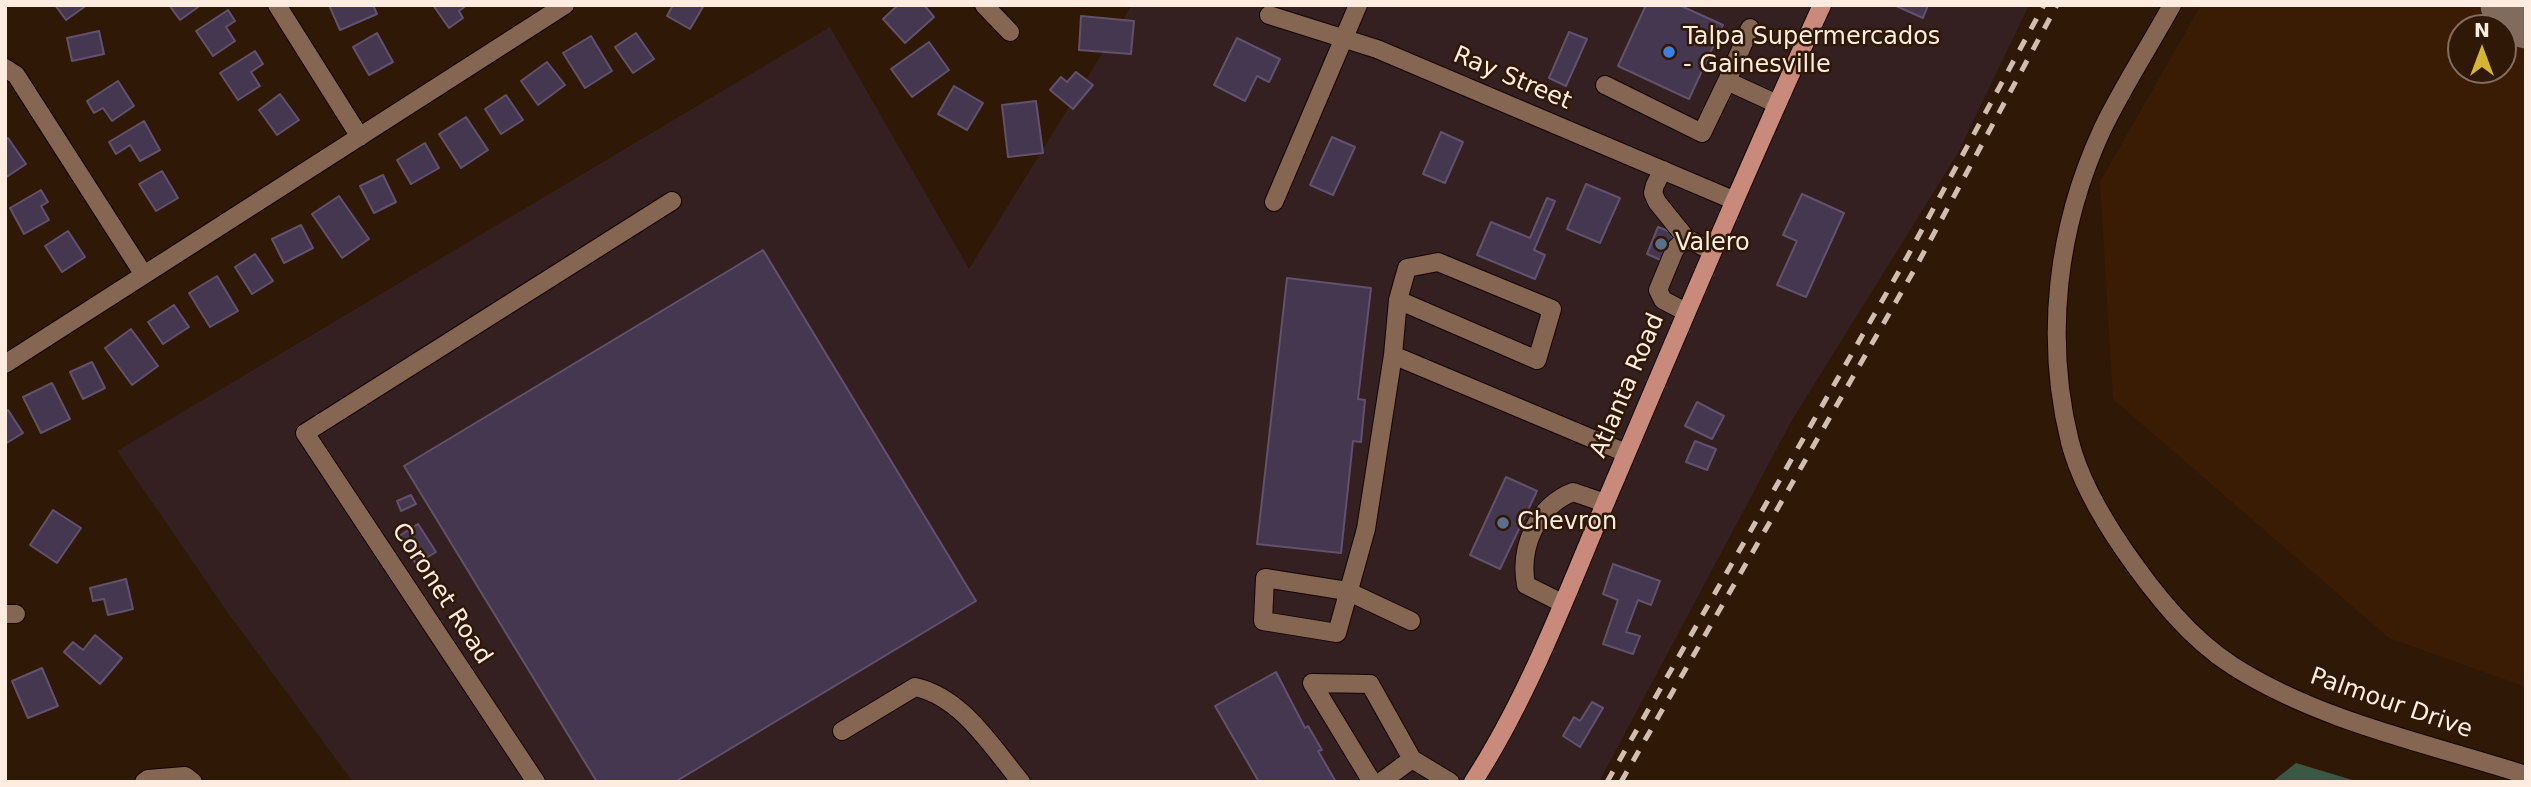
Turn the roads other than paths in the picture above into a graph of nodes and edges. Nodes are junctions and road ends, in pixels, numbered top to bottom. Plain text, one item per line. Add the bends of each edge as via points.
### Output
1 (277, 5) edge
2 (565, 5) edge
3 (985, 5) edge
4 (1359, 5) edge
5 (1822, 5) edge
6 (2172, 5) edge
7 (1269, 15) dead end
8 (1750, 28) dead end
9 (1010, 32) dead end
10 (1344, 38) junction
11 (5, 68) edge
12 (1727, 81) junction
13 (1605, 85) dead end
14 (1777, 104) junction
15 (360, 137) junction
16 (1663, 170) junction
17 (1733, 200) junction
18 (672, 201) dead end
19 (1274, 202) dead end
20 (1686, 238) junction
21 (1712, 251) junction
22 (144, 275) junction
23 (1398, 300) junction
24 (1686, 312) junction
25 (1393, 355) junction
26 (5, 364) edge
27 (1626, 453) junction
28 (1605, 503) junction
29 (1347, 592) junction
30 (1562, 603) junction
31 (1410, 621) dead end
32 (842, 731) dead end
33 (1412, 759) junction
34 (2526, 775) edge
35 (144, 782) edge
36 (193, 782) edge
37 (536, 782) edge
38 (1021, 782) edge
39 (1372, 782) edge
40 (1381, 782) edge
41 (1450, 782) edge
42 (1473, 782) edge

1 - 15 street
2 - 15 street
3 - 9 street
4 - 10 street
5 - 14 main road, Atlanta Road
6 - 34 street, Palmour Drive via 2102,131 2077,198 2061,263 2055,317 2070,442 2099,514 2143,578 2191,631 2231,665 2338,717
7 - 10 street, Ray Street
8 - 12 street
10 - 16 street, Ray Street
10 - 19 street
11 - 22 street via 16,75
12 - 13 street via 1702,133
12 - 14 street
14 - 17 main road, Atlanta Road
15 - 22 street
16 - 17 street, Ray Street
16 - 20 street via 1653,193
17 - 21 main road, Atlanta Road
18 - 37 street, Coronet Road via 305,433
20 - 21 street
20 - 24 street via 1675,248 1658,290 1663,300
21 - 24 main road, Atlanta Road
22 - 26 street
23 - 23 street via 1407,268 1438,262 1552,309 1537,359
23 - 25 street
24 - 27 main road, Atlanta Road
25 - 27 street
25 - 29 street via 1366,529
27 - 28 main road, Atlanta Road
28 - 30 main road, Atlanta Road
28 - 30 street via 1573,492 1555,498 1542,511 1524,556 1526,585
29 - 29 street via 1337,633 1263,621 1265,578
29 - 31 street
30 - 42 main road, Atlanta Road via 1514,708
32 - 38 street via 915,687 929,690 951,702
33 - 39 street via 1370,684 1312,683
33 - 40 street
33 - 41 street
35 - 36 street via 185,776

